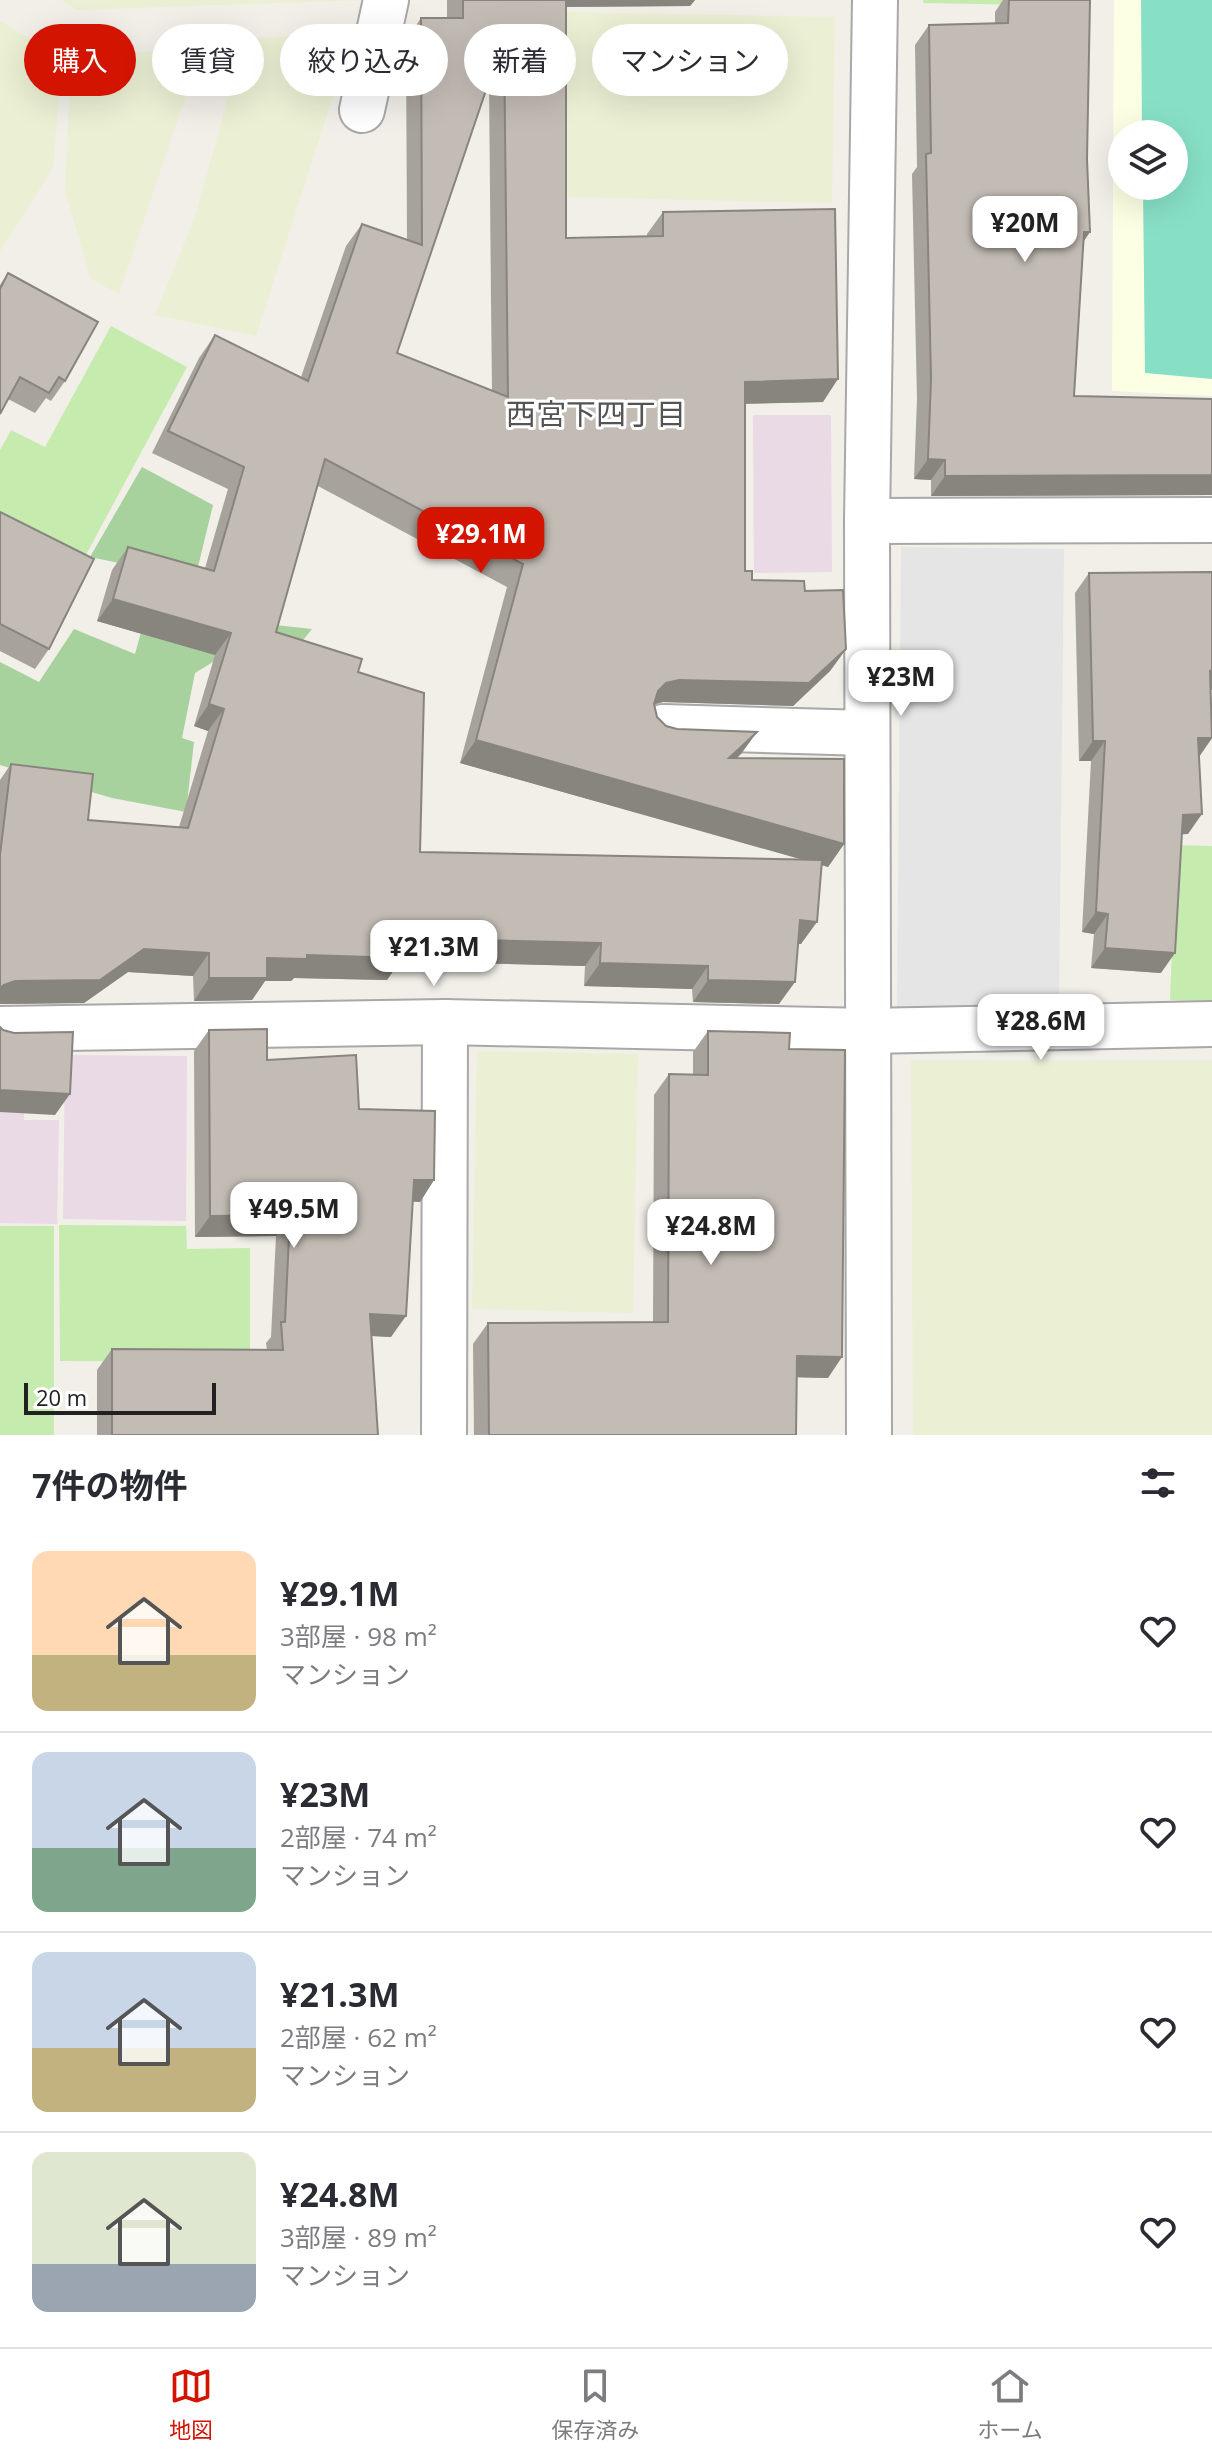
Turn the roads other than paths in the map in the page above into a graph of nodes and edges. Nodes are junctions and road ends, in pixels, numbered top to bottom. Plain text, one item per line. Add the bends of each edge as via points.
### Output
1 (386, 0) edge
2 (875, 0) edge
3 (362, 110) dead end
4 (1212, 520) edge
5 (867, 521) junction
6 (663, 727) edge
7 (867, 733) junction
8 (445, 1022) junction
9 (1212, 1024) edge
10 (0, 1029) edge
11 (868, 1031) junction
12 (444, 1435) edge
13 (869, 1435) edge

1 - 3 street
2 - 5 street
4 - 5 street
5 - 7 street
6 - 7 street
7 - 11 street
8 - 10 street
8 - 11 street
8 - 12 street
9 - 11 street
11 - 13 street

